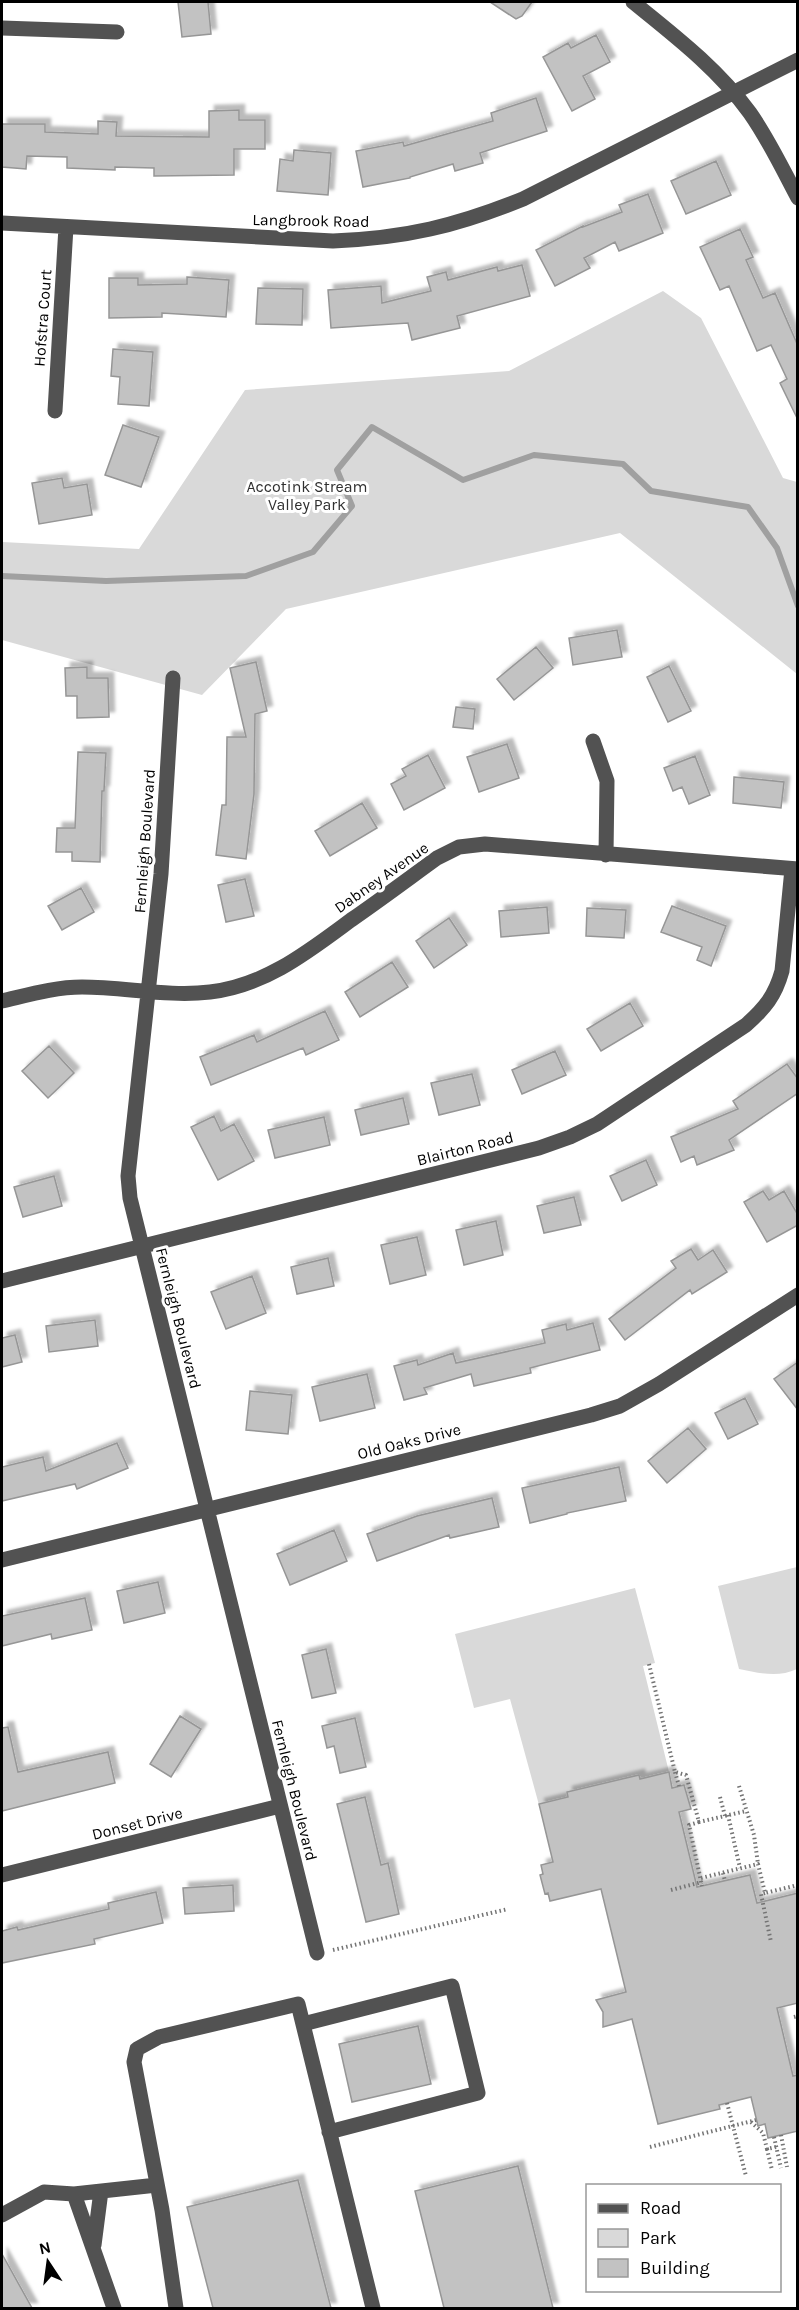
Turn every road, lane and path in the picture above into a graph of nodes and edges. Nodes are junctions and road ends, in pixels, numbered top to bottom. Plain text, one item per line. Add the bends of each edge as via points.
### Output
1 (633, 2) edge
2 (2, 28) edge
3 (117, 32) dead end
4 (798, 60) edge
5 (734, 92) junction
6 (798, 198) edge
7 (2, 223) edge
8 (66, 227) junction
9 (55, 411) dead end
10 (173, 678) dead end
11 (592, 741) dead end
12 (606, 855) junction
13 (795, 869) edge
14 (149, 992) junction
15 (2, 1001) edge
16 (143, 1246) junction
17 (2, 1281) edge
18 (798, 1295) edge
19 (207, 1509) junction
20 (2, 1560) edge
21 (649, 1664) dead end
22 (674, 1764) junction
23 (667, 1765) dead end
24 (675, 1772) junction
25 (679, 1786) dead end
26 (739, 1786) dead end
27 (720, 1797) dead end
28 (280, 1806) junction
29 (746, 1811) junction
30 (727, 1816) junction
31 (699, 1822) junction
32 (758, 1864) junction
33 (740, 1868) junction
34 (723, 1872) junction
35 (2, 1875) edge
36 (725, 1881) dead end
37 (702, 1882) junction
38 (798, 1885) edge
39 (670, 1890) dead end
40 (765, 1893) junction
41 (508, 1909) dead end
42 (771, 1942) dead end
43 (317, 1953) joint
44 (303, 2024) junction
45 (727, 2103) dead end
46 (733, 2126) junction
47 (329, 2132) junction
48 (781, 2135) dead end
49 (774, 2137) dead end
50 (650, 2147) dead end
51 (776, 2147) junction
52 (767, 2149) junction
53 (787, 2166) dead end
54 (781, 2168) dead end
55 (772, 2170) dead end
56 (746, 2176) dead end
57 (157, 2185) junction
58 (101, 2191) junction
59 (74, 2194) junction
60 (2, 2215) edge
61 (94, 2248) junction
62 (114, 2308) edge
63 (176, 2308) edge
64 (373, 2308) edge

1 - 5 street via 687,46
2 - 3 street
4 - 5 street, Langbrook Road
5 - 6 street via 751,114
5 - 8 street, Langbrook Road via 523,199 476,218 427,231 333,241
7 - 8 street, Langbrook Road
8 - 9 street, Hofstra Court
10 - 14 street, Fernleigh Boulevard
11 - 12 street via 607,781
12 - 13 street, Dabney Avenue
12 - 14 street, Dabney Avenue via 485,844 459,848 436,858 304,955 270,974 210,992
13 - 16 street, Blairton Road via 782,971 768,1005 746,1025 597,1124 539,1148
14 - 15 street, Dabney Avenue via 54,988
14 - 16 street, Fernleigh Boulevard via 128,1176
16 - 17 street, Blairton Road
16 - 19 street, Fernleigh Boulevard
18 - 19 street, Old Oaks Drive via 620,1406
19 - 20 street, Old Oaks Drive
19 - 28 street, Fernleigh Boulevard
21 - 22 path
22 - 23 path
22 - 24 path
24 - 25 path
24 - 31 path via 686,1774
26 - 29 path
27 - 30 path
28 - 35 street, Donset Drive
28 - 43 street, Fernleigh Boulevard
29 - 30 path
29 - 32 path
30 - 31 path
30 - 33 path
31 - 37 path via 689,1825
32 - 33 path
32 - 40 path
33 - 34 path
34 - 36 path
34 - 37 path
37 - 39 path
38 - 40 path
40 - 42 path via 760,1894
41 - 43 path
44 - 47 street
44 - 47 street via 452,1986 478,2093
44 - 57 street via 298,2004 159,2037 137,2049 134,2062
45 - 46 path
46 - 50 path
46 - 52 path via 754,2121 763,2133
46 - 56 path
47 - 64 street
48 - 53 path
49 - 51 path
51 - 52 path
51 - 54 path
52 - 55 path
57 - 58 street
57 - 63 street
58 - 59 street
58 - 61 street
59 - 60 street via 44,2192
59 - 61 street
61 - 62 street

